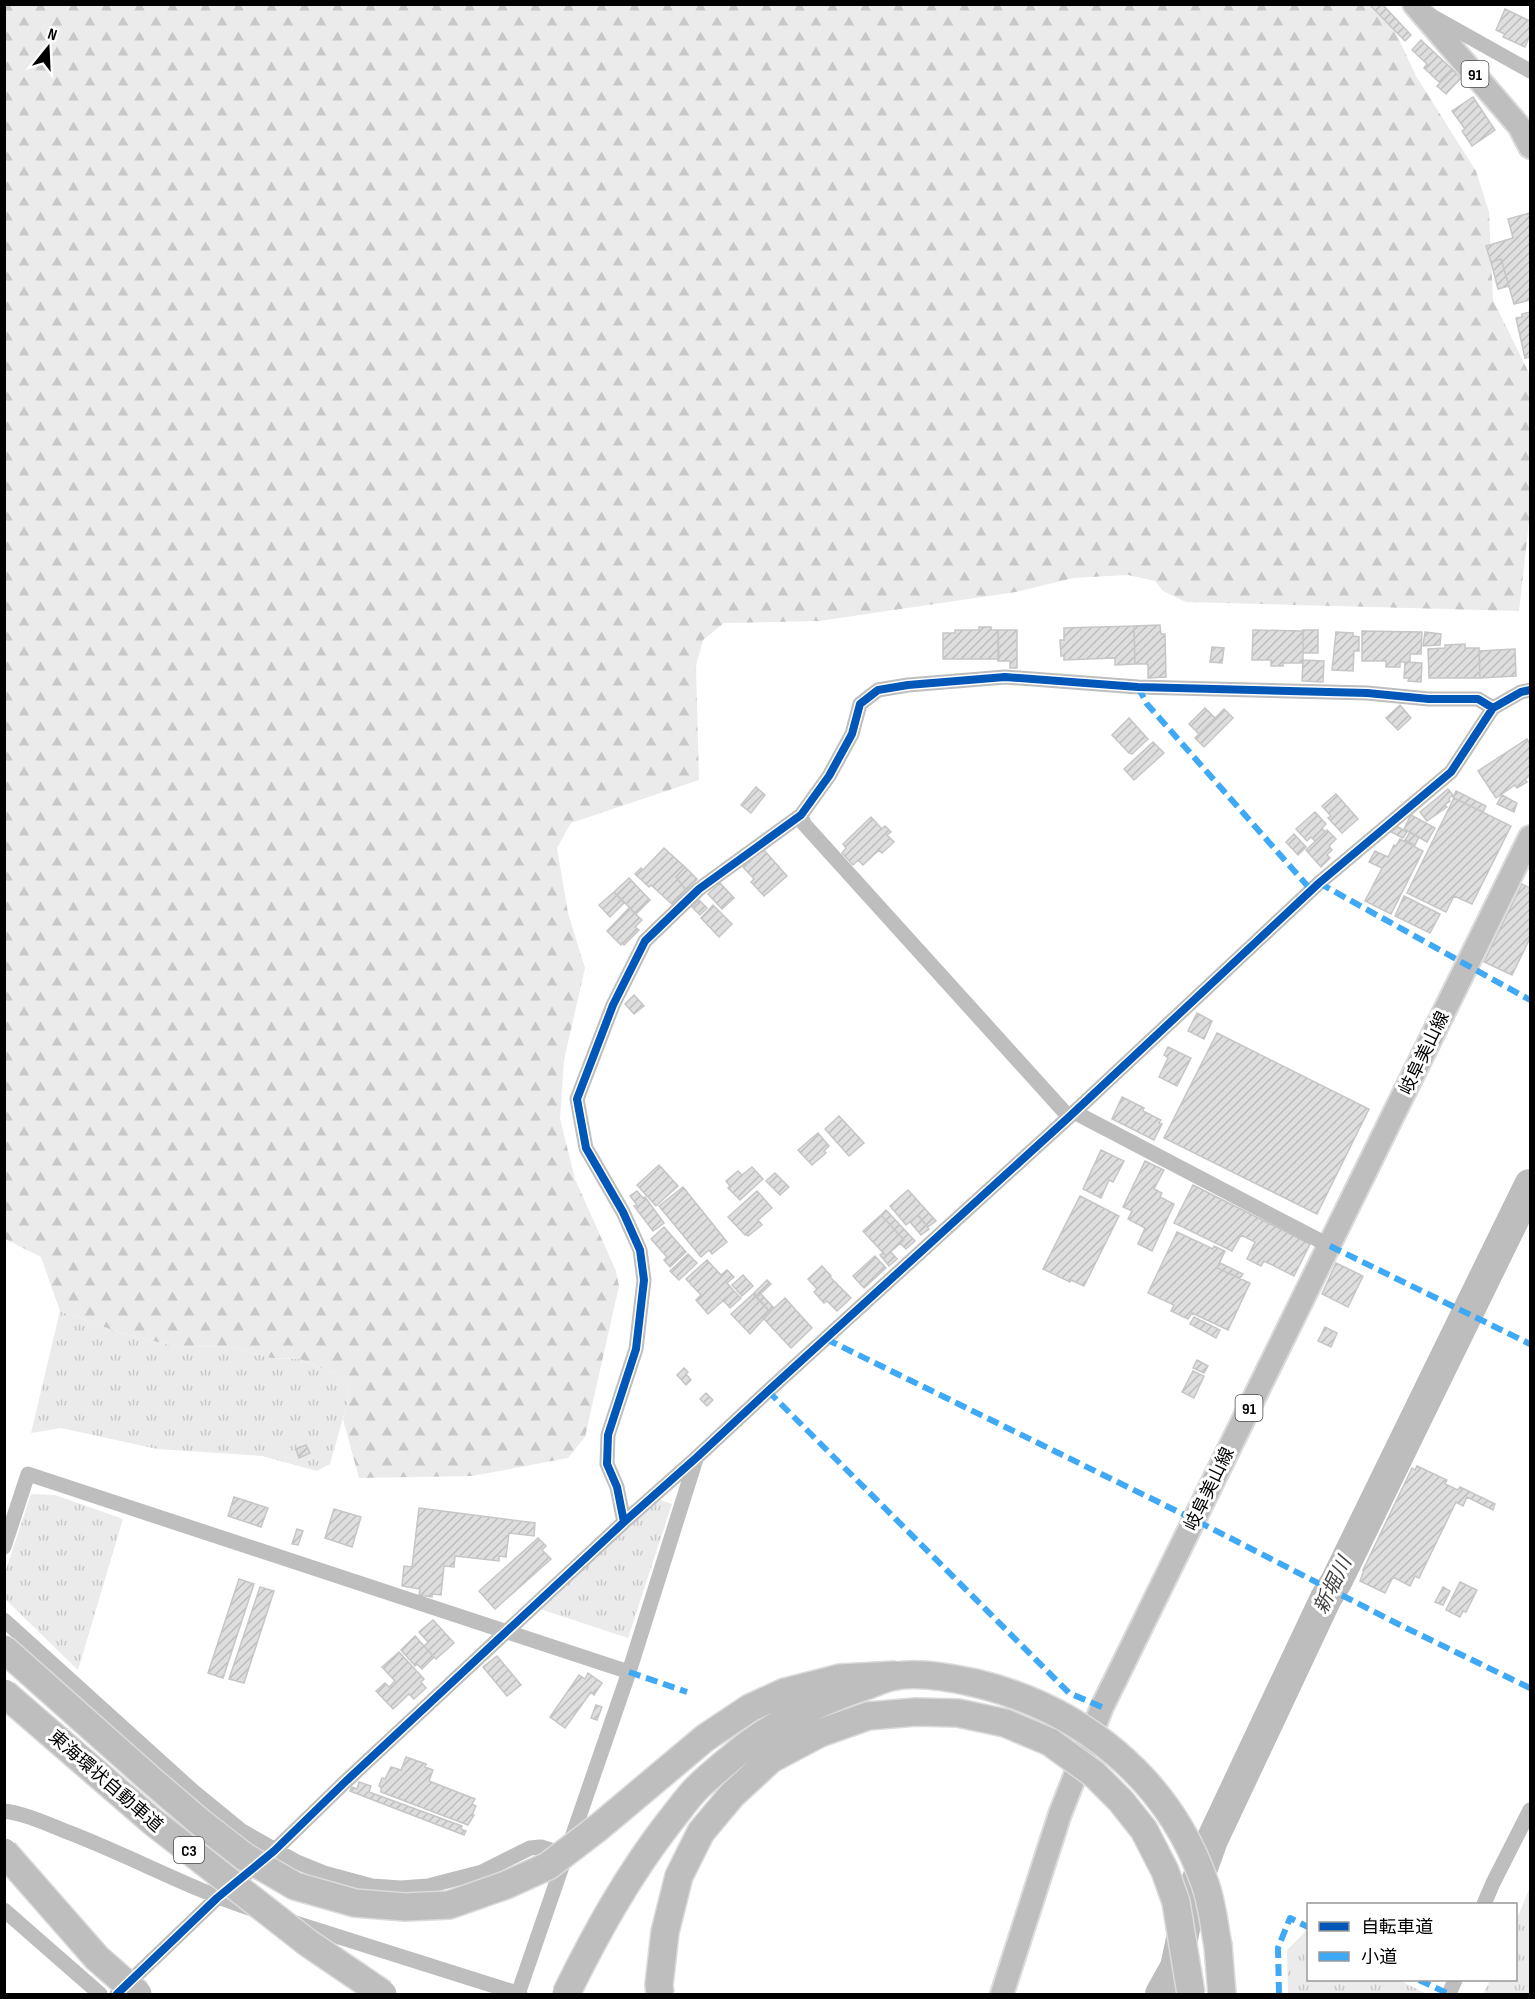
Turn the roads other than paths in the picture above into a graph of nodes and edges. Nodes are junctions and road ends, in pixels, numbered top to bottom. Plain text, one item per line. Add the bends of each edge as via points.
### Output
1 (1418, 6) edge
2 (1530, 71) edge
3 (1530, 147) edge
4 (1530, 690) edge
5 (1493, 708) junction
6 (801, 815) junction
7 (1530, 837) edge
8 (1071, 1114) junction
9 (1330, 1246) junction
10 (696, 1458) junction
11 (624, 1522) junction
12 (4, 1547) edge
13 (4, 1620) edge
14 (505, 1633) junction
15 (4, 1649) edge
16 (629, 1672) junction
17 (896, 1675) junction
18 (4, 1693) edge
19 (4, 1810) edge
20 (1530, 1810) edge
21 (274, 1851) junction
22 (4, 1852) edge
23 (566, 1855) junction
24 (217, 1898) junction
25 (1485, 1903) edge
26 (4, 1910) edge
27 (1455, 1981) edge
28 (519, 1994) edge
29 (100, 1995) edge
30 (117, 1995) edge
31 (138, 1995) edge
32 (383, 1995) edge
33 (566, 1995) edge
34 (660, 1995) edge
35 (1002, 1995) edge
36 (1191, 1995) edge
37 (1222, 1995) edge
38 (1449, 1995) edge

1 - 2 street
1 - 3 main road, 91 via 1519,126
4 - 5 street
5 - 6 street via 1478,699 1138,687 1005,677 908,684 878,690 860,704 852,734
5 - 8 street via 1451,772 1318,883
6 - 8 street via 804,824
6 - 11 street via 699,890 645,941 613,1005 577,1099 586,1148 640,1250 644,1280 636,1349 608,1434 607,1464 617,1487
7 - 9 main road, 岐阜美山線 / 91
8 - 9 street
8 - 10 street
9 - 35 main road, 岐阜美山線 / 91 via 1102,1707 1060,1814
10 - 11 street
10 - 16 street
11 - 14 street
12 - 14 street via 28,1474
13 - 21 street via 193,1791
14 - 16 street
14 - 21 street
15 - 17 highway, bridge via 151,1780 245,1857 295,1886 355,1903 405,1907 449,1905 548,1866 705,1738 750,1708 785,1692 840,1678
16 - 23 street
17 - 33 highway, bridge via 839,1695 775,1726 696,1789 613,1904
17 - 37 highway, bridge via 944,1676 1035,1702 1112,1748 1139,1774 1165,1806 1205,1882 1218,1946
18 - 32 highway, 東海環状自動車道 / C3, bridge via 153,1822
19 - 24 street via 87,1839
20 - 25 street
21 - 23 street via 324,1873 372,1886 401,1888 428,1886 482,1872 530,1848 542,1847
21 - 24 street
22 - 31 highway, bridge via 97,1958
23 - 28 street
24 - 28 street
24 - 30 street
26 - 29 street
27 - 38 street
34 - 36 highway, bridge via 665,1932 679,1876 701,1832 732,1795 771,1760 820,1733 868,1716 916,1712 958,1713 1005,1723 1050,1743 1094,1774 1121,1801 1143,1830 1165,1871 1176,1902

